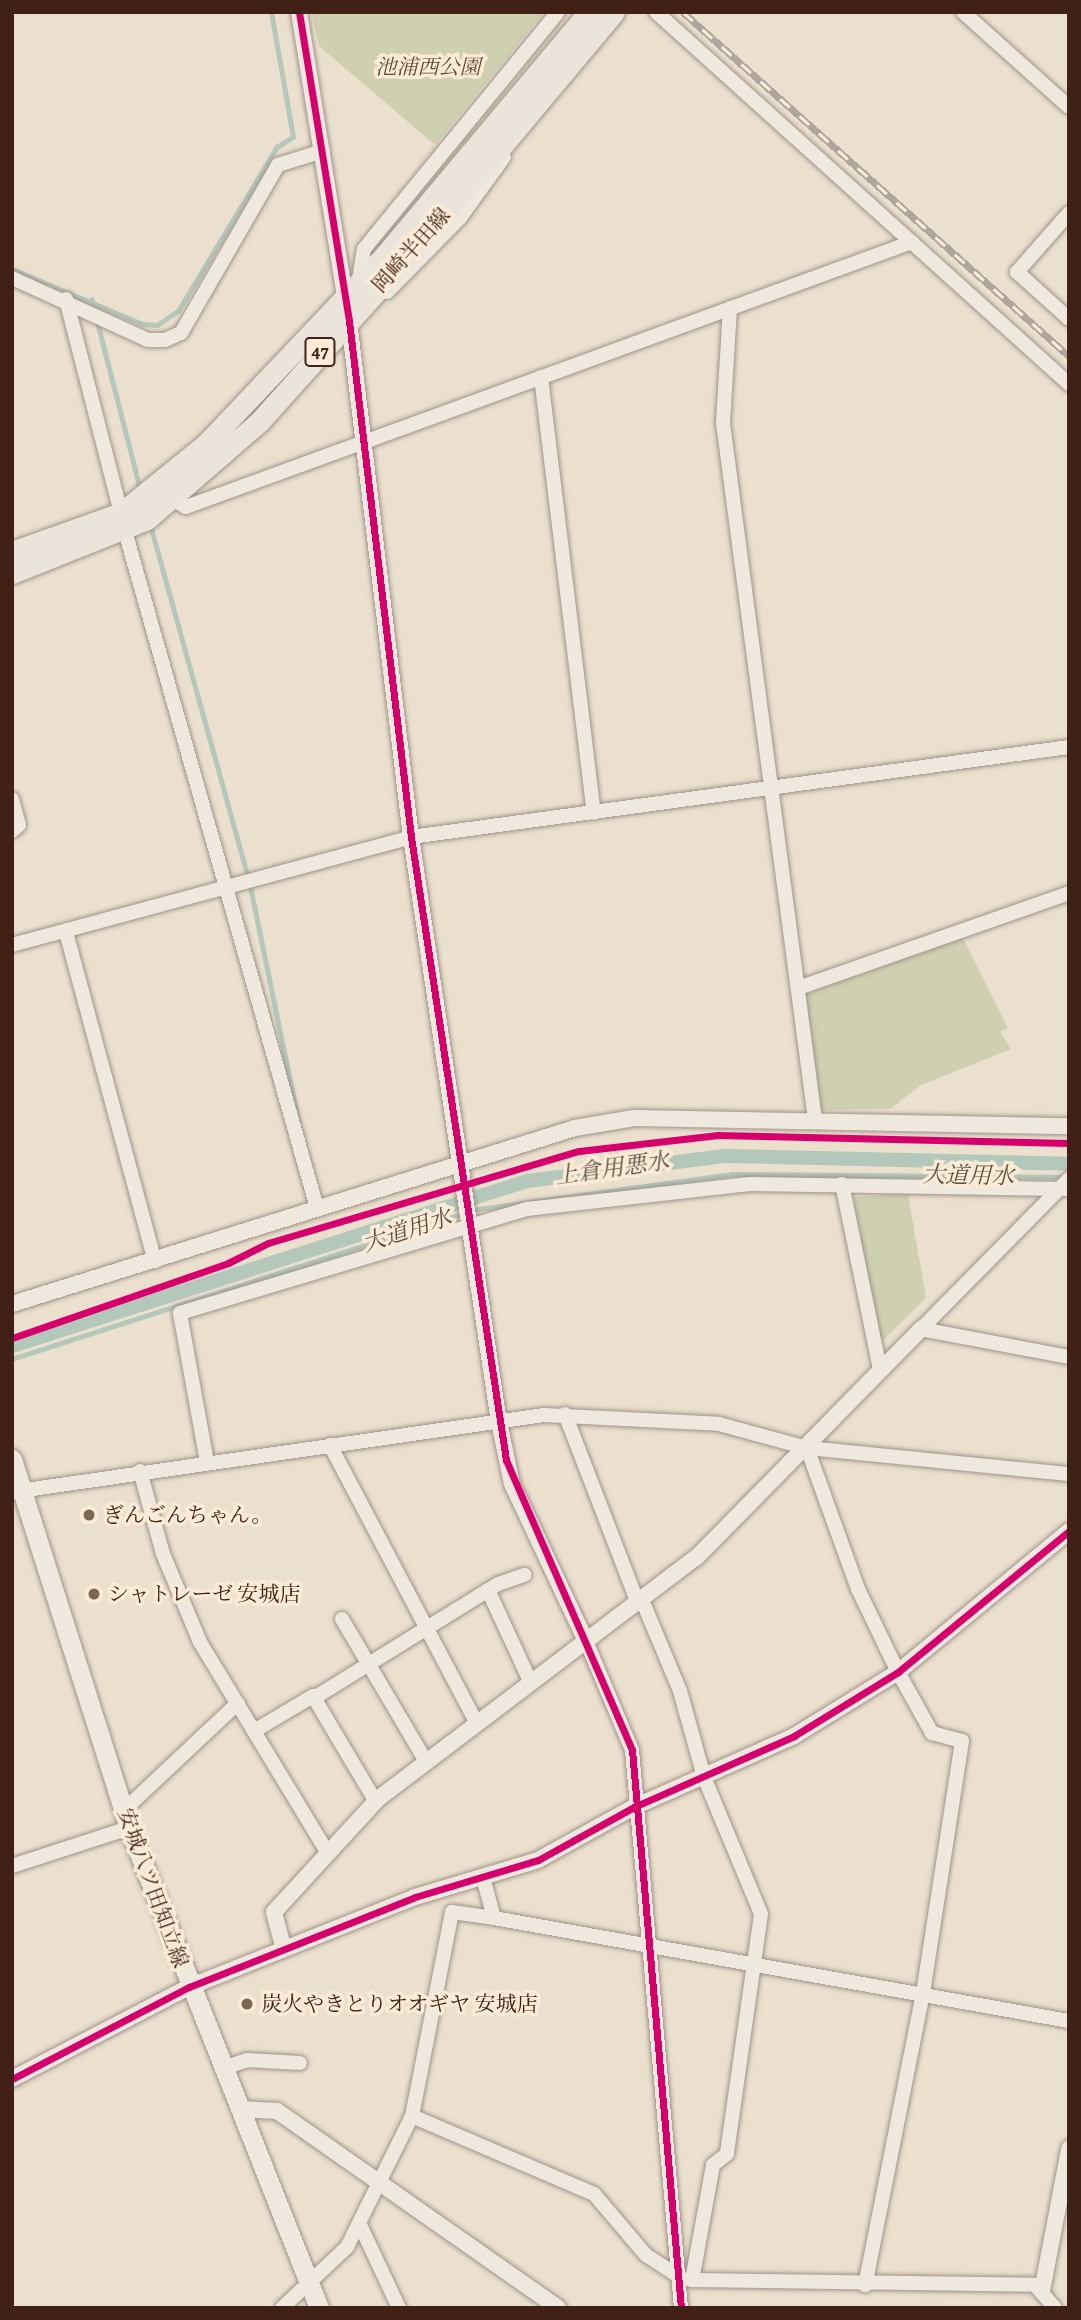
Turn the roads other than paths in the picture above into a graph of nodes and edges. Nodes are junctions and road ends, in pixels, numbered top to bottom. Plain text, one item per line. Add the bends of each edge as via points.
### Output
1 (299, 12) edge
2 (558, 12) edge
3 (589, 12) edge
4 (614, 12) edge
5 (623, 12) edge
6 (656, 12) edge
7 (963, 12) edge
8 (1069, 107) edge
9 (490, 144) junction
10 (323, 150) junction
11 (1069, 214) edge
12 (912, 242) junction
13 (12, 278) edge
14 (365, 287) junction
15 (344, 298) junction
16 (66, 299) junction
17 (730, 308) junction
18 (1069, 318) edge
19 (349, 321) junction
20 (541, 377) junction
21 (1069, 384) edge
22 (360, 442) junction
23 (173, 499) junction
24 (123, 522) junction
25 (12, 552) edge
26 (12, 573) edge
27 (1069, 747) edge
28 (769, 790) junction
29 (12, 799) edge
30 (594, 813) junction
31 (12, 831) edge
32 (411, 837) junction
33 (222, 889) junction
34 (1069, 893) edge
35 (66, 932) junction
36 (12, 945) edge
37 (798, 988) junction
38 (815, 1120) junction
39 (1069, 1126) edge
40 (461, 1163) junction
41 (842, 1184) junction
42 (1066, 1186) edge
43 (317, 1208) junction
44 (469, 1221) junction
45 (155, 1261) junction
46 (12, 1304) edge
47 (921, 1329) junction
48 (1068, 1356) edge
49 (880, 1369) junction
50 (565, 1414) junction
51 (499, 1422) junction
52 (330, 1445) junction
53 (807, 1448) junction
54 (12, 1459) edge
55 (207, 1462) junction
56 (140, 1471) junction
57 (1069, 1474) edge
58 (17, 1491) edge
59 (1069, 1531) edge
60 (524, 1575) dead end
61 (488, 1590) junction
62 (640, 1602) junction
63 (342, 1619) dead end
64 (429, 1630) junction
65 (586, 1641) junction
66 (370, 1665) junction
67 (898, 1672) junction
68 (530, 1681) junction
69 (314, 1698) junction
70 (238, 1703) junction
71 (475, 1720) junction
72 (254, 1731) junction
73 (425, 1760) junction
74 (704, 1777) junction
75 (376, 1802) junction
76 (634, 1807) junction
77 (127, 1819) junction
78 (326, 1850) junction
79 (12, 1866) edge
80 (483, 1877) junction
81 (494, 1918) junction
82 (283, 1946) junction
83 (652, 1949) junction
84 (755, 1966) junction
85 (189, 1987) junction
86 (923, 1993) junction
87 (1069, 2021) edge
88 (300, 2063) dead end
89 (223, 2068) junction
90 (12, 2079) edge
91 (239, 2109) junction
92 (412, 2116) junction
93 (1069, 2149) edge
94 (379, 2185) junction
95 (360, 2225) junction
96 (685, 2280) junction
97 (309, 2283) junction
98 (865, 2285) junction
99 (1042, 2291) junction
100 (282, 2308) edge
101 (319, 2308) edge
102 (399, 2308) edge
103 (558, 2308) edge
104 (681, 2308) edge
105 (1055, 2308) edge

1 - 10 street
2 - 14 street via 364,249
3 - 9 main road, 岡崎半田線 / 47
4 - 9 main road, 岡崎半田線 / 47
5 - 14 street via 426,257 387,292
6 - 12 street
7 - 8 street
9 - 14 main road, 岡崎半田線 / 47
10 - 15 street
10 - 16 street via 278,165 181,333 148,340
11 - 18 street via 1017,272
12 - 17 street
12 - 21 street
13 - 16 street
14 - 15 main road, 岡崎半田線 / 47
14 - 19 main road, 岡崎半田線 / 47
15 - 19 street
15 - 24 main road, 岡崎半田線 / 47 via 205,445
16 - 24 street
17 - 20 street
17 - 28 street via 723,423
19 - 22 street
19 - 23 main road, 岡崎半田線 / 47 via 260,421
20 - 22 street
20 - 30 street
22 - 23 street via 186,507
22 - 32 street
23 - 24 main road, 岡崎半田線 / 47
24 - 25 main road, 岡崎半田線 / 47
24 - 26 main road, 岡崎半田線 / 47
24 - 33 street
27 - 28 street
28 - 30 street
28 - 37 street
29 - 31 street via 19,825
30 - 32 street
32 - 33 street
32 - 40 street
33 - 35 street
33 - 43 street
34 - 37 street
35 - 36 street
35 - 45 street
37 - 38 street
38 - 39 street
38 - 40 street via 634,1118
40 - 43 street
40 - 44 street
41 - 42 street
41 - 44 street via 639,1194
41 - 49 street
42 - 47 street
43 - 45 street
44 - 51 street
44 - 55 street via 180,1313
45 - 46 street
47 - 48 street
47 - 49 street
49 - 53 street
50 - 51 street
50 - 53 street via 719,1424
50 - 62 street
51 - 52 street
51 - 65 street via 512,1484
52 - 55 street
52 - 64 street
53 - 57 street
53 - 62 street via 697,1557
53 - 67 street via 858,1589
54 - 58 main road, 安城八ツ田知立線
55 - 56 street
56 - 58 street
56 - 70 street via 163,1554 200,1642
58 - 77 main road, 安城八ツ田知立線
59 - 67 street
60 - 61 street
61 - 64 street
61 - 68 street
62 - 65 street
62 - 74 street via 680,1692
63 - 66 street
64 - 66 street
64 - 71 street
65 - 68 street
65 - 76 street via 632,1750
66 - 69 street
66 - 73 street
67 - 74 street via 794,1736
67 - 86 street via 932,1733 962,1741
68 - 71 street
69 - 72 street
69 - 75 street
70 - 72 street
70 - 77 street
71 - 73 street
72 - 78 street
73 - 75 street
74 - 76 street
74 - 84 street via 761,1914
75 - 78 street
76 - 80 street via 538,1860
76 - 83 street
77 - 79 street
77 - 85 main road, 安城八ツ田知立線
78 - 82 street via 274,1912
80 - 81 street
80 - 82 street
81 - 83 street
81 - 92 street via 452,1912
82 - 85 street
83 - 84 street
83 - 96 street
84 - 86 street
84 - 96 street via 727,2154 713,2165
85 - 89 main road, 安城八ツ田知立線
85 - 90 street
86 - 87 street
86 - 98 street
88 - 89 street via 247,2060
89 - 91 main road, 安城八ツ田知立線
91 - 94 street via 277,2111
91 - 97 main road, 安城八ツ田知立線
92 - 94 street
92 - 96 street via 594,2194 615,2226
93 - 99 street
94 - 95 street
94 - 103 street
95 - 97 street via 347,2247
95 - 102 street
96 - 98 street
96 - 104 street
97 - 100 street
97 - 101 main road, 安城八ツ田知立線
98 - 99 street via 1035,2285
99 - 105 street

